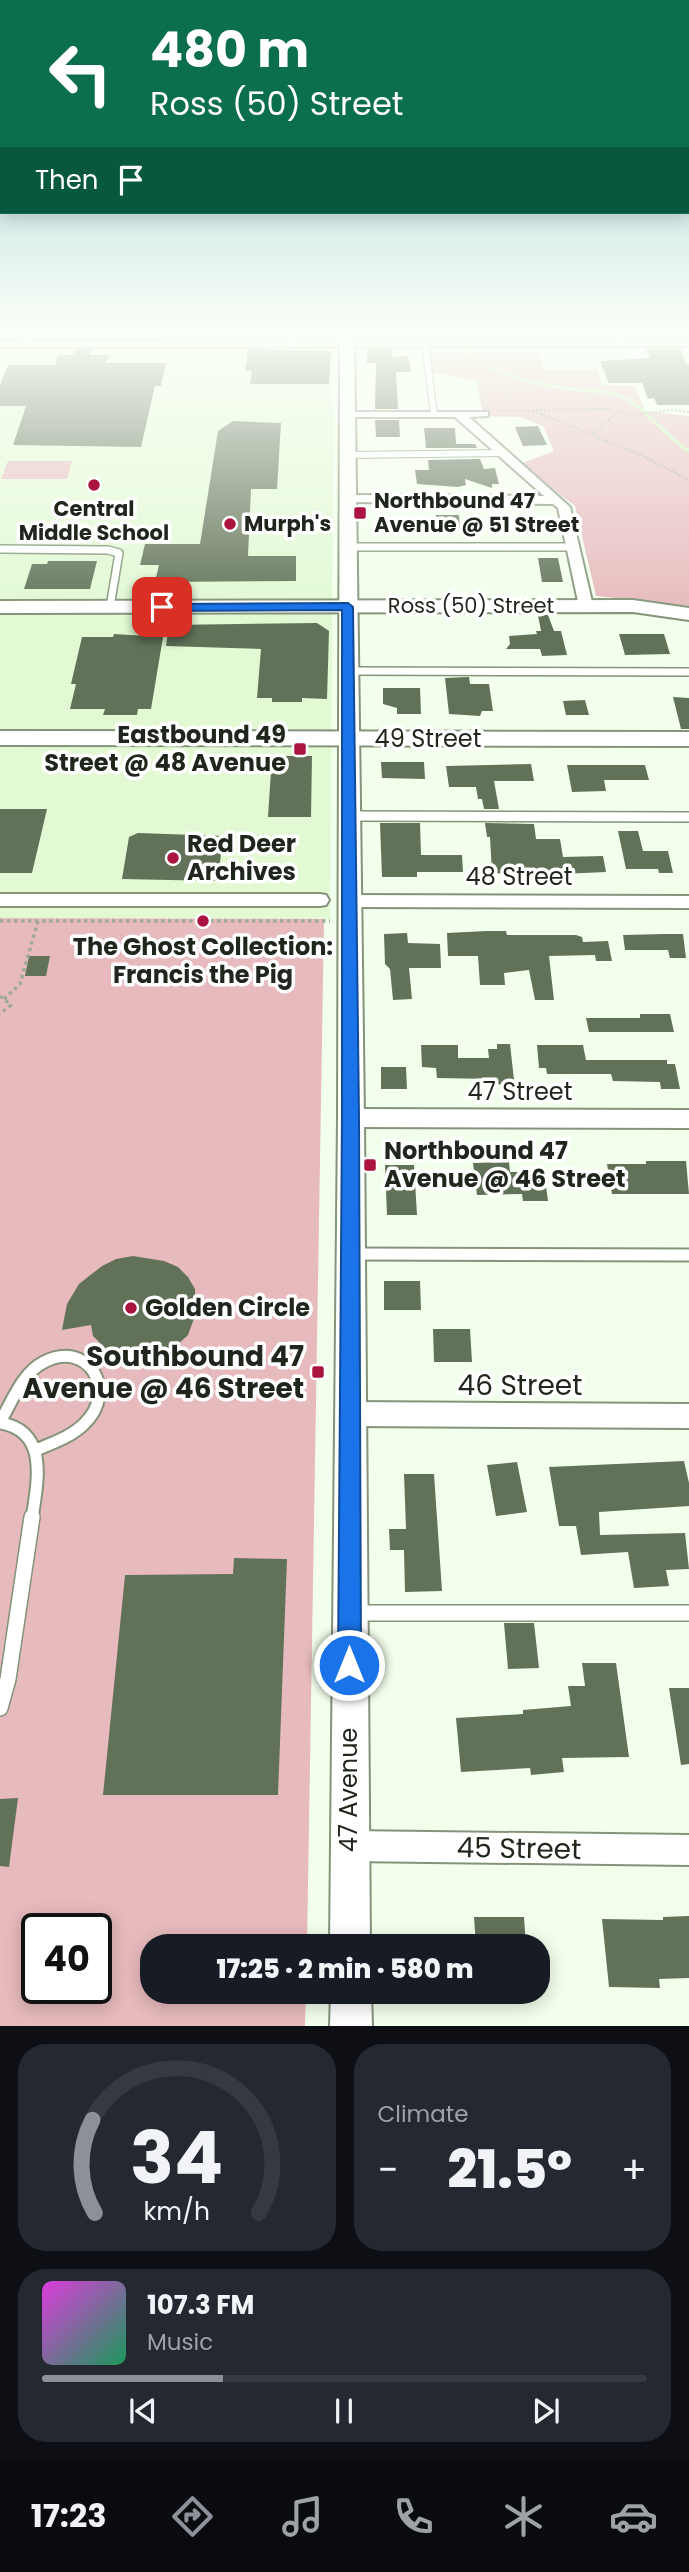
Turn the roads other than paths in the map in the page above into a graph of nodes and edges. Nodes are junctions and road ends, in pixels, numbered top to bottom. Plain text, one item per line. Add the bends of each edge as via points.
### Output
1 (348, 427) edge
2 (473, 427) edge
3 (504, 453) junction
4 (348, 454) junction
5 (348, 499) junction
6 (558, 500) junction
7 (348, 547) junction
8 (574, 547) junction
9 (0, 549) edge
10 (586, 606) junction
11 (0, 607) edge
12 (110, 607) junction
13 (348, 607) junction
14 (689, 614) edge
15 (348, 671) junction
16 (689, 671) edge
17 (0, 738) edge
18 (348, 739) junction
19 (689, 739) edge
20 (349, 816) junction
21 (689, 817) edge
22 (0, 900) edge
23 (689, 902) edge
24 (336, 906) junction
25 (351, 1118) junction
26 (689, 1119) edge
27 (349, 1254) junction
28 (689, 1255) edge
29 (350, 1413) junction
30 (689, 1416) edge
31 (0, 1422) edge
32 (36, 1450) junction
33 (349, 1613) junction
34 (689, 1613) edge
35 (0, 1708) edge
36 (349, 1846) junction
37 (689, 1850) edge
38 (350, 1934) edge
39 (351, 2004) edge
40 (351, 2026) edge

1 - 4 street, 47 Avenue
2 - 3 street
3 - 4 lane
3 - 6 street
4 - 5 street, 47 Avenue
5 - 6 street
5 - 7 street, 47 Avenue
6 - 8 street via 566,510
7 - 8 lane
7 - 13 street, 47 Avenue
8 - 10 street
9 - 12 lane via 119,553
10 - 13 main road, Ross (50) Street
10 - 14 main road, Ross (50) Street via 633,606
11 - 12 main road, Ross (50) Street
12 - 13 main road, Ross (50) Street
13 - 15 street, 47 Avenue
15 - 16 lane
15 - 18 street, 47 Avenue
17 - 18 main road, 49 Street
18 - 19 main road, 49 Street
18 - 20 street, 47 Avenue
20 - 21 lane
20 - 24 street, 47 Avenue
22 - 24 street, 48 Street
23 - 24 street, 48 Street
24 - 25 street, 47 Avenue
25 - 26 street, 47 Street
25 - 27 street, 47 Avenue
27 - 28 lane
27 - 29 street, 47 Avenue
29 - 30 street, 46 Street
29 - 33 street, 47 Avenue
31 - 32 lane via 12,1423 27,1433
31 - 32 lane via 30,1374 46,1360 73,1357 90,1363 99,1377 99,1398 86,1423
32 - 35 lane via 37,1482
33 - 34 lane
33 - 36 street, 47 Avenue
36 - 37 street, 45 Street
36 - 38 street, 47 Avenue
39 - 40 street

